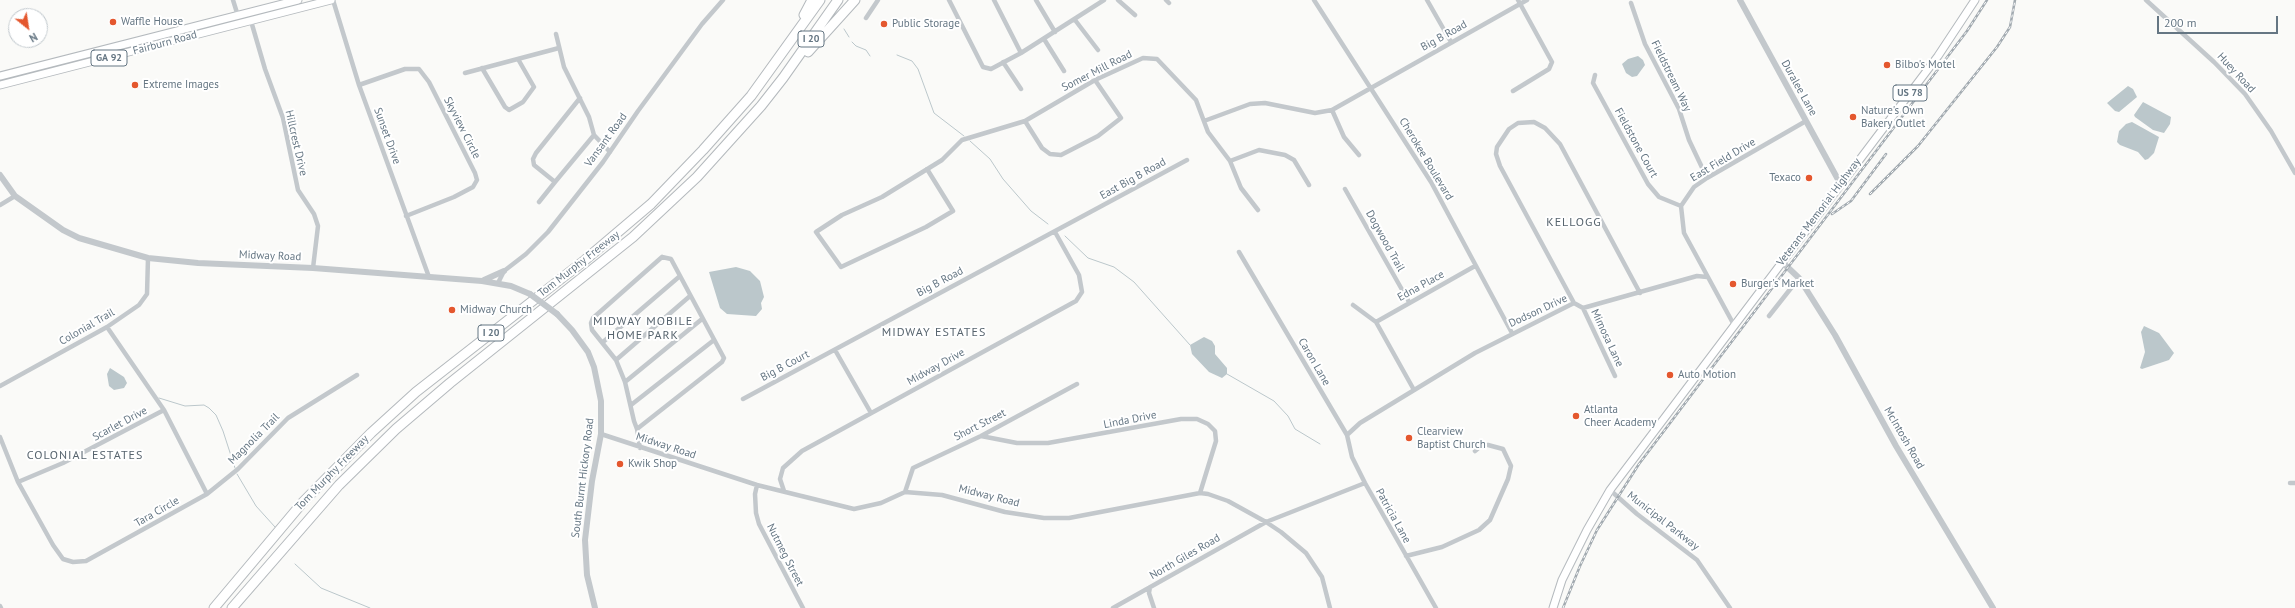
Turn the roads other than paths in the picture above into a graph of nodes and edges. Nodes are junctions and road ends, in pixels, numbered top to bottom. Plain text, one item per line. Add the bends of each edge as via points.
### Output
1 (233, 0) edge
2 (298, 0) edge
3 (332, 0) edge
4 (723, 0) edge
5 (812, 0) edge
6 (820, 0) edge
7 (838, 0) edge
8 (855, 0) edge
9 (878, 0) edge
10 (949, 0) edge
11 (994, 0) edge
12 (1036, 0) edge
13 (1104, 0) edge
14 (1118, 0) edge
15 (1314, 0) edge
16 (1426, 0) edge
17 (1527, 0) edge
18 (1740, 0) edge
19 (1975, 0) edge
20 (2146, 0) edge
21 (1519, 2) edge
22 (1631, 4) dead end
23 (1135, 15) dead end
24 (238, 16) junction
25 (866, 18) dead end
26 (1075, 20) junction
27 (251, 21) junction
28 (1055, 32) junction
29 (556, 34) dead end
30 (1044, 39) junction
31 (1451, 42) junction
32 (559, 48) junction
33 (1098, 50) dead end
34 (1021, 53) junction
35 (518, 59) junction
36 (1003, 62) junction
37 (775, 64) junction
38 (482, 68) junction
39 (1064, 71) dead end
40 (465, 73) dead end
41 (1595, 75) dead end
42 (0, 76) edge
43 (783, 78) junction
44 (1095, 80) junction
45 (0, 85) edge
46 (359, 85) junction
47 (1369, 88) junction
48 (1021, 89) dead end
49 (1513, 91) dead end
50 (580, 98) junction
51 (1332, 110) junction
52 (1025, 121) junction
53 (1204, 121) junction
54 (1806, 121) junction
55 (594, 135) junction
56 (610, 152) junction
57 (1359, 155) dead end
58 (1187, 160) dead end
59 (1230, 161) junction
60 (2294, 166) edge
61 (927, 169) junction
62 (0, 175) edge
63 (1707, 178) junction
64 (554, 182) junction
65 (1309, 185) dead end
66 (1841, 185) junction
67 (1345, 189) dead end
68 (15, 196) junction
69 (539, 202) dead end
70 (0, 205) edge
71 (1681, 206) junction
72 (1258, 210) dead end
73 (406, 216) junction
74 (1056, 232) junction
75 (1239, 252) dead end
76 (148, 258) junction
77 (1782, 262) junction
78 (1476, 266) junction
79 (313, 268) junction
80 (504, 271) junction
81 (429, 276) junction
82 (680, 276) junction
83 (1707, 277) junction
84 (1799, 278) junction
85 (481, 281) junction
86 (498, 283) junction
87 (508, 285) junction
88 (1640, 293) junction
89 (690, 296) junction
90 (1409, 302) junction
91 (1574, 302) junction
92 (1353, 305) dead end
93 (1583, 308) junction
94 (558, 314) joint
95 (1769, 316) dead end
96 (702, 319) junction
97 (1376, 322) junction
98 (1734, 325) junction
99 (107, 327) junction
100 (1512, 333) junction
101 (714, 340) junction
102 (604, 342) junction
103 (835, 350) junction
104 (616, 360) junction
105 (357, 375) dead end
106 (1615, 376) dead end
107 (625, 382) junction
108 (1077, 384) dead end
109 (0, 386) edge
110 (1414, 390) junction
111 (743, 398) dead end
112 (631, 405) junction
113 (164, 410) junction
114 (871, 413) junction
115 (637, 429) junction
116 (601, 434) junction
117 (1347, 435) junction
118 (0, 436) edge
119 (981, 436) junction
120 (640, 448) junction
121 (1475, 451) dead end
122 (18, 482) junction
123 (1365, 483) junction
124 (757, 485) junction
125 (1610, 490) junction
126 (784, 491) junction
127 (904, 492) junction
128 (1200, 493) junction
129 (207, 494) junction
130 (1266, 522) junction
131 (1406, 556) junction
132 (1150, 587) junction
133 (214, 608) edge
134 (232, 608) edge
135 (596, 608) edge
136 (803, 608) edge
137 (1113, 608) edge
138 (1154, 608) edge
139 (1330, 608) edge
140 (1436, 608) edge
141 (1553, 608) edge
142 (1730, 608) edge
143 (1993, 608) edge

1 - 24 street
2 - 24 main road, Fairburn Road / GA 92
3 - 27 main road, Fairburn Road / GA 92
3 - 46 street, Sunset Drive
4 - 56 street, Vansant Road via 702,24
5 - 37 highway
6 - 37 highway, Tom Murphy Freeway / I 20
7 - 43 highway, Tom Murphy Freeway / I 20
8 - 43 highway
9 - 25 street
10 - 36 street via 982,67 991,70
11 - 34 street
12 - 28 street
13 - 26 street
14 - 23 street
15 - 47 street, Cherokee Boulevard
16 - 31 street
17 - 21 street, Big B Road
18 - 54 street, Duralee Lane
19 - 66 main road, Veterans Memorial Highway / US 78 via 1953,35
20 - 60 street, Huey Road via 2245,94
21 - 31 street, Big B Road
21 - 49 street via 1552,62 1549,69
22 - 63 street, Fieldstream Way via 1645,44 1679,108 1689,140
24 - 42 main road, Fairburn Road / GA 92
26 - 28 street
26 - 33 street
27 - 45 main road, Fairburn Road / GA 92
27 - 79 street, Hillcrest Drive via 283,118 298,190 314,214 318,226
28 - 30 street
29 - 32 street
30 - 34 street
30 - 39 street
31 - 47 street, Big B Road
32 - 35 street
32 - 50 street via 564,67
34 - 36 street
35 - 38 street
35 - 38 street via 534,87 524,102 509,110 504,108
36 - 48 street
37 - 133 highway, Tom Murphy Freeway / I 20 via 728,123 651,204 585,260 416,392 371,433 303,502
38 - 40 street
41 - 71 street, Fieldstone Court via 1593,83 1648,184 1659,197
43 - 134 highway, Tom Murphy Freeway / I 20 via 728,145 653,220 435,395 367,456 312,514
44 - 52 street, Somer Mill Road
44 - 52 street via 1121,118 1098,136 1061,155 1050,154 1042,148
44 - 53 street, Somer Mill Road via 1144,58 1157,59 1196,100
46 - 73 street, Sunset Drive
46 - 73 street, Skyview Circle via 405,69 419,69 429,82 475,173 477,180 473,187 454,198
47 - 51 street, Big B Road
47 - 78 street, Cherokee Boulevard via 1431,182
50 - 55 street
50 - 64 street via 533,159 534,165
51 - 53 street via 1315,113 1265,103 1250,104
51 - 57 street via 1344,137
52 - 61 street, Somer Mill Road via 962,140 942,160
53 - 59 street, Somer Mill Road via 1208,132
54 - 63 street, East Field Drive
54 - 66 street, Duralee Lane
55 - 56 street
55 - 64 street
56 - 80 street, Vansant Road via 548,232
58 - 74 street, East Big B Road
59 - 65 street via 1259,150 1285,155 1294,160
59 - 72 street, Somer Mill Road via 1241,188
61 - 61 street, Somer Mill Road via 882,197 842,215 816,232 841,267 926,227 953,210
62 - 68 street, Midway Road
63 - 71 street, East Field Drive via 1694,187
64 - 69 street
66 - 77 main road, Veterans Memorial Highway / US 78
67 - 90 street, Dogwood Trail
68 - 70 street
68 - 76 street, Midway Road via 79,238
71 - 83 street via 1684,233
73 - 81 street, Sunset Drive
74 - 103 street, Big B Road via 952,285
74 - 114 street, Midway Drive via 1079,275 1082,292 1076,301
75 - 117 street, Caron Lane
76 - 79 street, Midway Road
76 - 99 street, Colonial Trail via 147,294 139,305
77 - 84 street, McIntosh Road
77 - 98 main road, Veterans Memorial Highway / US 78
78 - 90 street, Edna Place
78 - 100 street, Cherokee Boulevard
79 - 81 street, Midway Road
80 - 85 street
80 - 86 street, Vansant Road
80 - 87 street via 504,279
81 - 85 street, Midway Road
82 - 89 street
82 - 102 street
82 - 102 street via 671,259 662,257 593,318 592,330
83 - 88 street, Dodson Drive via 1697,276
83 - 98 street
84 - 95 street
84 - 143 street, McIntosh Road via 1835,335 1896,446
85 - 86 street, Midway Road
86 - 87 street, Midway Road
87 - 94 street, Midway Road, bridge via 541,300
88 - 91 street via 1560,144 1545,128 1534,122 1518,123 1510,129 1497,147 1496,154 1500,166
88 - 93 street, Dodson Drive
89 - 96 street
89 - 104 street
90 - 97 street, Edna Place
91 - 93 street, Dodson Drive
91 - 100 street, Dodson Drive
92 - 97 street
93 - 106 street, Mimosa Lane
94 - 116 street, South Burnt Hickory Road via 579,338 594,367 601,401
96 - 101 street
96 - 107 street
97 - 110 street
98 - 125 main road, Veterans Memorial Highway / US 78
99 - 109 street, Colonial Trail
99 - 113 street
100 - 110 street, Dodson Drive
101 - 112 street
101 - 115 street via 724,358 722,362
102 - 104 street
103 - 111 street, Big B Court
103 - 114 street
104 - 107 street
105 - 129 street, Magnolia Trail via 288,418 238,469
107 - 112 street
108 - 119 street, Short Street
110 - 117 street, Dodson Drive via 1360,423
112 - 115 street
113 - 122 street, Scarlet Drive via 70,460
113 - 129 street
114 - 126 street, Midway Drive via 802,451 788,463 780,479
115 - 120 street
116 - 120 street, Midway Road
116 - 135 street, South Burnt Hickory Road via 585,540 587,574
117 - 123 street, Caron Lane via 1352,457
118 - 122 street, Tara Circle
119 - 127 street, Short Street via 913,468
119 - 128 street, Linda Drive via 1017,443 1048,443 1181,419 1198,419 1215,431 1216,441
120 - 124 street, Midway Road
121 - 131 street via 1482,446 1496,446 1503,449 1511,466 1490,520 1479,530 1448,545
122 - 129 street, Tara Circle via 53,545 64,559 73,562 86,561
123 - 130 street, Patricia Lane
123 - 131 street, Patricia Lane
124 - 126 street, Midway Road
124 - 136 street, Nutmeg Street via 756,513 760,524
125 - 141 main road, Veterans Memorial Highway / US 78 via 1562,580
125 - 142 street, Municipal Parkway via 1697,560
126 - 127 street, Midway Road via 854,509 881,503
127 - 128 street, Midway Road via 942,495 1005,512 1044,518 1069,518
128 - 130 street, Midway Road via 1228,501
130 - 132 street, North Giles Road
130 - 139 street, Midway Road via 1306,553 1316,565 1325,584
131 - 140 street, Patricia Lane
132 - 137 street, North Giles Road
132 - 138 street via 1149,593

